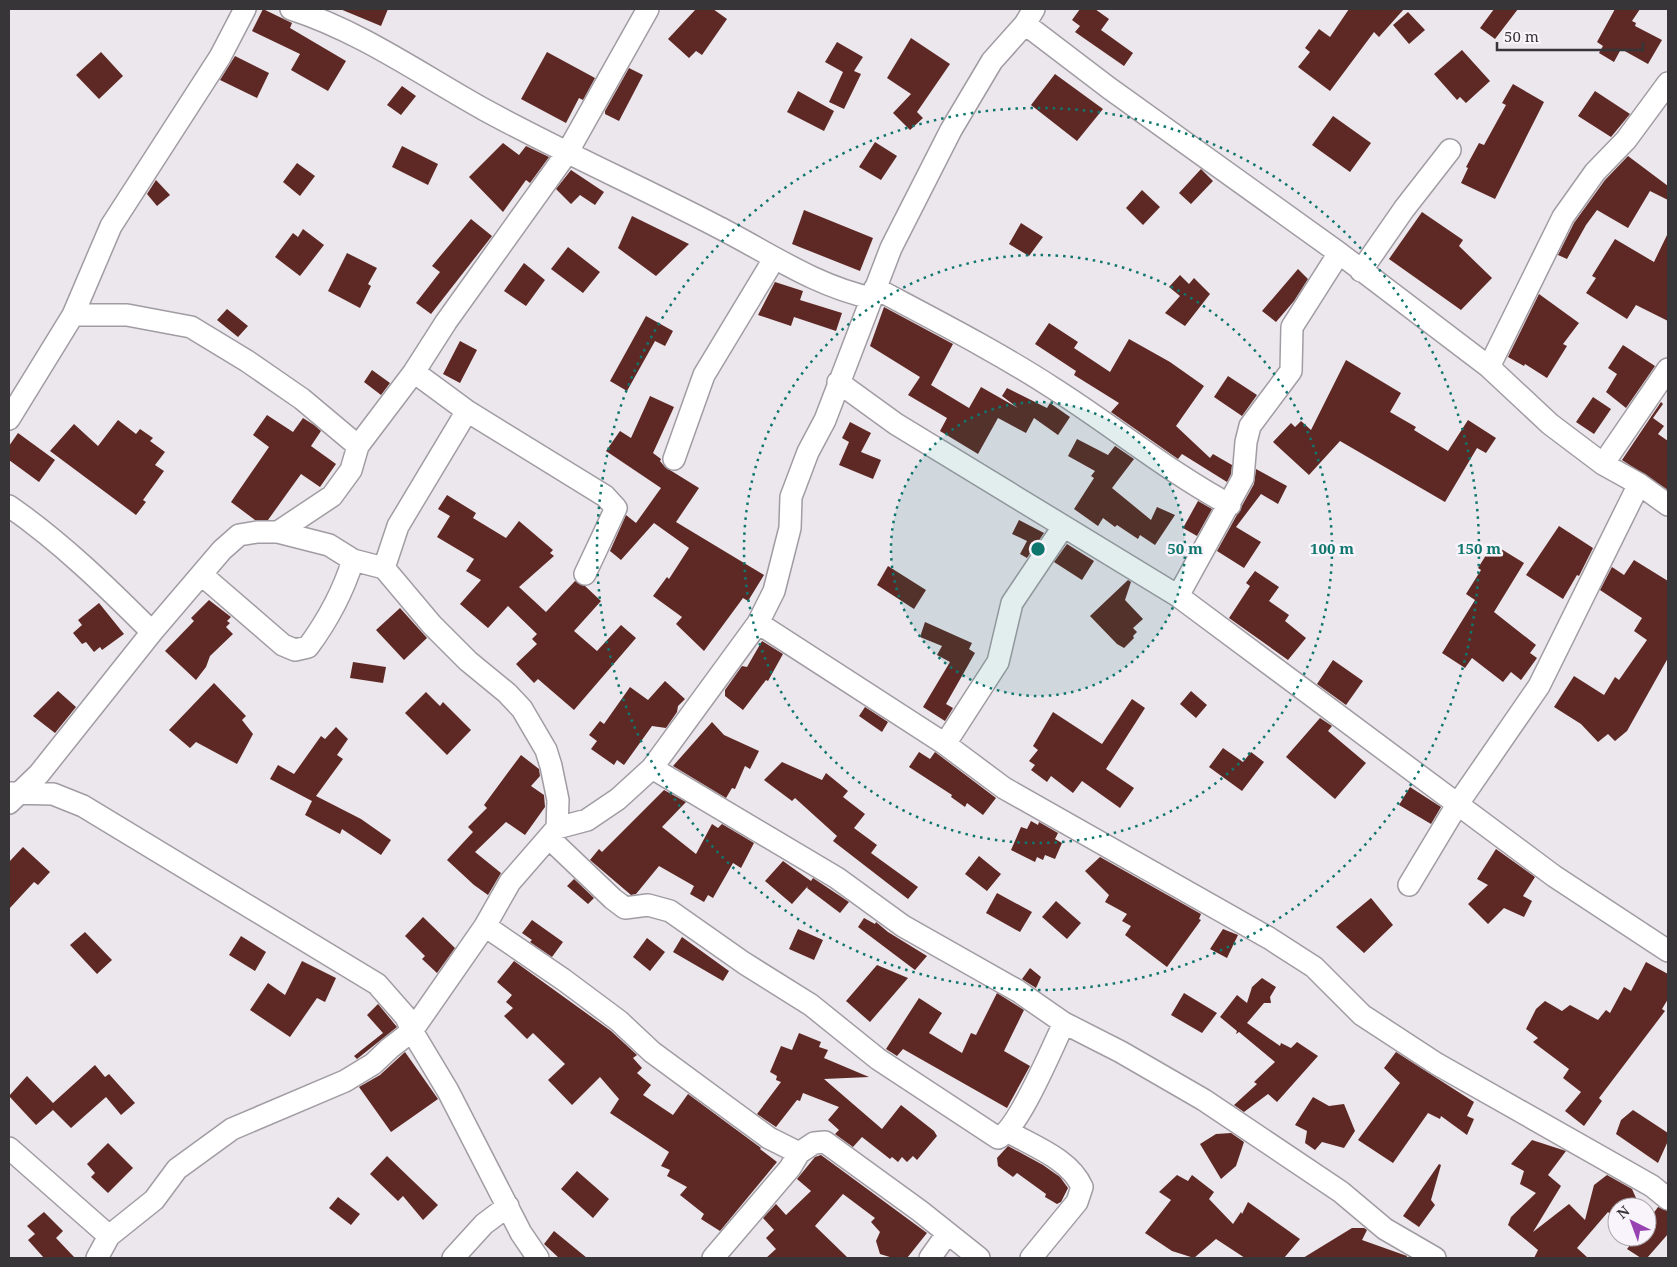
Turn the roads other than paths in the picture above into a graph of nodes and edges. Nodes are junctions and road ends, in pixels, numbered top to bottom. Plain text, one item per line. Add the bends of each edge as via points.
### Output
1 (245, 9) edge
2 (291, 9) edge
3 (648, 9) edge
4 (316, 13) edge
5 (1030, 17) edge
6 (1668, 83) edge
7 (1450, 150) dead end
8 (567, 153) junction
9 (1339, 253) junction
10 (774, 260) junction
11 (1361, 271) junction
12 (873, 293) junction
13 (73, 315) junction
14 (1489, 367) junction
15 (1668, 369) edge
16 (414, 372) junction
17 (838, 382) junction
18 (467, 411) junction
19 (9, 419) edge
20 (358, 446) junction
21 (674, 460) dead end
22 (1603, 464) junction
23 (1639, 484) junction
24 (1230, 505) junction
25 (1668, 505) edge
26 (9, 506) edge
27 (1063, 527) junction
28 (278, 532) junction
29 (353, 560) junction
30 (384, 568) junction
31 (585, 574) dead end
32 (202, 575) junction
33 (1178, 596) junction
34 (758, 623) junction
35 (152, 632) junction
36 (945, 744) junction
37 (652, 768) junction
38 (12, 796) edge
39 (1457, 804) junction
40 (553, 833) junction
41 (1409, 885) dead end
42 (485, 926) junction
43 (1668, 951) edge
44 (1064, 1023) junction
45 (412, 1031) junction
46 (1007, 1131) junction
47 (9, 1148) edge
48 (799, 1153) junction
49 (1668, 1199) edge
50 (508, 1206) junction
51 (947, 1234) junction
52 (110, 1236) junction
53 (97, 1258) edge
54 (453, 1258) edge
55 (538, 1258) edge
56 (713, 1258) edge
57 (930, 1258) edge
58 (979, 1258) edge
59 (1031, 1258) edge
60 (1435, 1258) edge

1 - 13 street via 220,57 111,226
2 - 4 street
3 - 8 street
4 - 8 street
5 - 9 street via 1109,88
5 - 12 street via 992,61 951,130 891,248
6 - 14 street via 1626,140 1595,172 1563,217
7 - 11 street
8 - 10 street via 688,212
8 - 16 street
9 - 11 street
9 - 24 street via 1292,328 1291,371 1250,426 1243,478
10 - 12 street via 848,293
10 - 21 street via 704,375
11 - 14 street
12 - 17 street
12 - 24 street via 957,331 1053,388 1193,485
13 - 19 street
13 - 20 street via 127,315 191,327 302,398
14 - 22 street via 1550,424
15 - 22 street
16 - 18 street
16 - 20 street
17 - 27 street via 896,424
17 - 34 street via 791,497 790,528 774,591
18 - 30 street via 398,526
18 - 31 street via 605,496 616,508
20 - 28 street via 351,470 332,496
22 - 23 street
23 - 25 street
23 - 39 street via 1539,686
24 - 33 street
26 - 35 street via 46,532
27 - 33 street
27 - 36 street via 1012,603 998,662
28 - 29 street via 329,545
28 - 32 street via 239,536 222,550
29 - 30 street
29 - 32 street via 324,626 308,647 295,650 283,645
30 - 40 street via 432,625 522,709 546,750 551,766 558,800
32 - 35 street
33 - 39 street
34 - 36 street
34 - 37 street
35 - 38 street via 40,774
36 - 49 street via 1004,788 1082,830 1314,967 1362,1014 1437,1064 1644,1182
37 - 40 street via 618,799 587,820
37 - 44 street via 836,878 903,926 1018,991
38 - 45 street via 53,794 70,799 173,859 376,984 406,1017
39 - 41 street
39 - 43 street via 1554,876
40 - 42 street via 510,882
40 - 46 street via 625,908 648,905 670,911 812,1005 878,1059 964,1117 998,1138
42 - 45 street
42 - 48 street via 619,1021 652,1052 769,1138
44 - 46 street
44 - 60 street via 1204,1100 1341,1192 1385,1229
45 - 50 street via 448,1091
45 - 52 street via 373,1064 345,1081 232,1130 177,1169 154,1200
46 - 59 street via 1067,1166 1082,1187 1077,1202
47 - 52 street
48 - 51 street via 814,1142 825,1142
48 - 56 street via 790,1168
50 - 54 street via 484,1224
50 - 55 street
51 - 57 street
51 - 58 street
52 - 53 street

